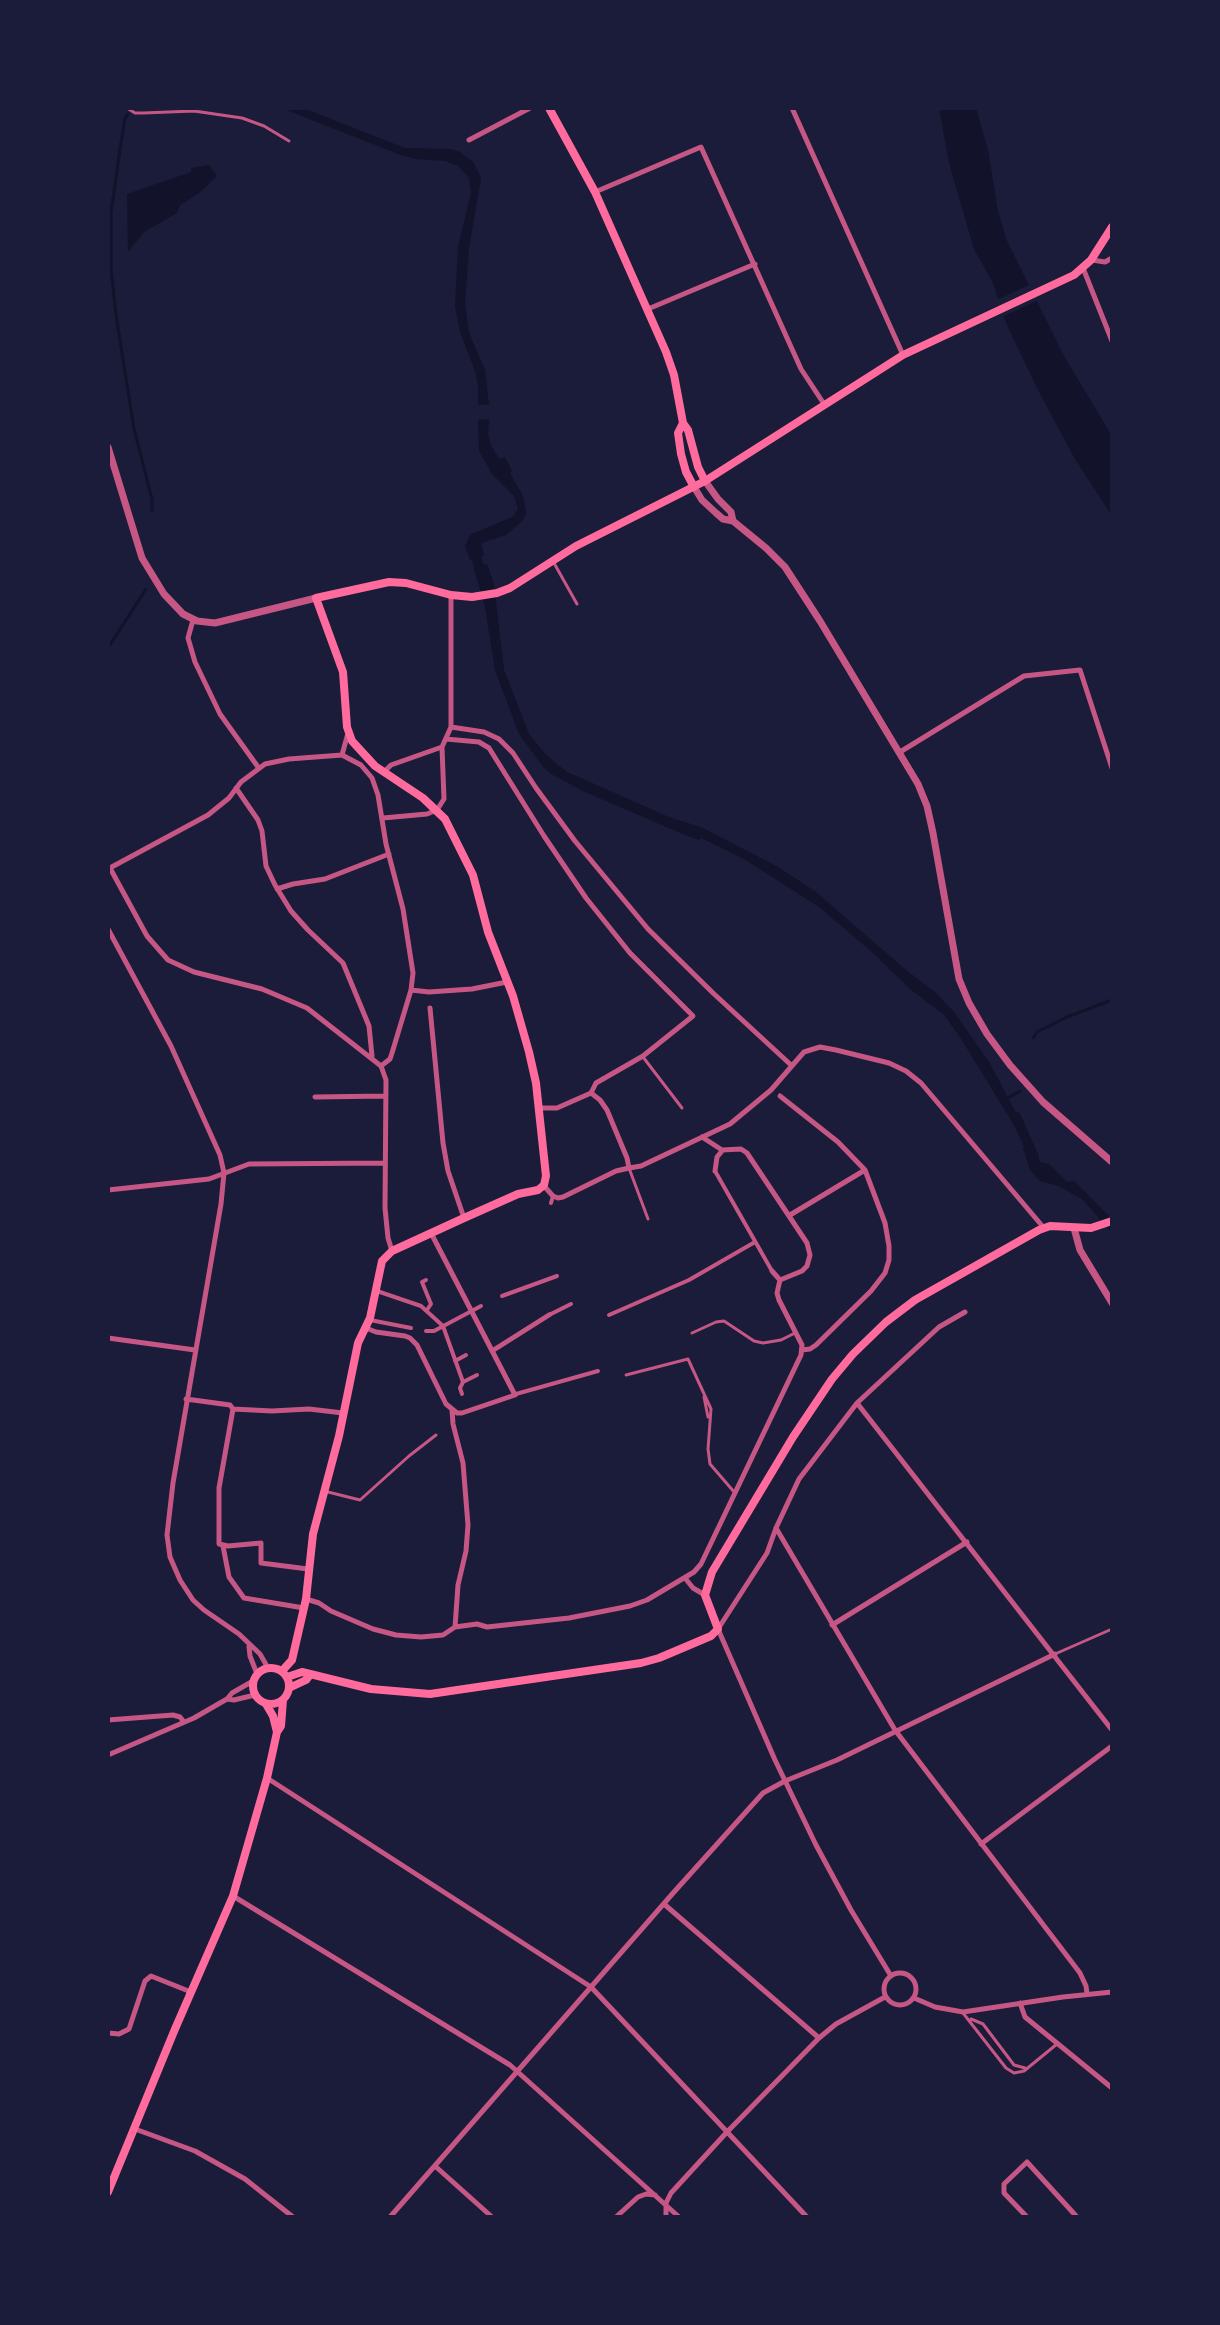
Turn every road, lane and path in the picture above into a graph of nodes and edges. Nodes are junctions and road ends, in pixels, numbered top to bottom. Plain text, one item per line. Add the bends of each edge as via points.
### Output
1 (127, 108) edge
2 (530, 108) edge
3 (549, 108) edge
4 (792, 108) edge
5 (469, 140) dead end
6 (289, 141) dead end
7 (595, 192) junction
8 (1112, 227) edge
9 (1112, 258) edge
10 (1091, 260) junction
11 (755, 264) junction
12 (1083, 268) junction
13 (647, 309) junction
14 (1112, 341) edge
15 (903, 355) junction
16 (825, 405) junction
17 (683, 423) junction
18 (108, 447) edge
19 (705, 481) junction
20 (694, 487) junction
21 (733, 521) junction
22 (552, 560) junction
23 (451, 595) junction
24 (316, 598) junction
25 (577, 604) dead end
26 (193, 620) junction
27 (451, 727) junction
28 (348, 732) junction
29 (446, 739) junction
30 (442, 747) junction
31 (900, 752) junction
32 (342, 755) junction
33 (258, 767) junction
34 (1112, 768) edge
35 (383, 773) junction
36 (236, 788) junction
37 (437, 810) junction
38 (383, 818) junction
39 (389, 854) junction
40 (109, 869) edge
41 (277, 889) junction
42 (108, 929) edge
43 (508, 982) junction
44 (411, 990) junction
45 (430, 1008) dead end
46 (643, 1056) junction
47 (372, 1057) junction
48 (791, 1065) junction
49 (381, 1066) junction
50 (591, 1093) junction
51 (385, 1096) junction
52 (780, 1096) dead end
53 (315, 1097) dead end
54 (538, 1104) junction
55 (682, 1108) dead end
56 (702, 1137) junction
57 (722, 1150) junction
58 (1112, 1162) edge
59 (384, 1163) junction
60 (629, 1168) junction
61 (865, 1170) junction
62 (715, 1171) joint
63 (224, 1173) junction
64 (544, 1185) junction
65 (108, 1190) edge
66 (553, 1196) junction
67 (551, 1203) dead end
68 (790, 1215) junction
69 (464, 1218) junction
70 (648, 1219) dead end
71 (1107, 1223) edge
72 (1044, 1228) junction
73 (1074, 1228) junction
74 (430, 1233) junction
75 (755, 1242) junction
76 (390, 1253) junction
77 (772, 1271) joint
78 (557, 1276) dead end
79 (426, 1280) dead end
80 (780, 1280) junction
81 (375, 1290) junction
82 (1110, 1293) edge
83 (502, 1296) dead end
84 (437, 1300) dead end
85 (1112, 1303) edge
86 (431, 1304) junction
87 (571, 1304) dead end
88 (481, 1306) dead end
89 (427, 1310) junction
90 (471, 1311) junction
91 (965, 1312) dead end
92 (549, 1315) joint
93 (609, 1315) dead end
94 (367, 1324) junction
95 (443, 1326) junction
96 (411, 1328) junction
97 (418, 1329) dead end
98 (426, 1331) dead end
99 (692, 1333) dead end
100 (795, 1333) junction
101 (405, 1336) junction
102 (108, 1338) edge
103 (195, 1350) junction
104 (802, 1350) junction
105 (492, 1351) junction
106 (466, 1355) dead end
107 (455, 1361) junction
108 (598, 1371) dead end
109 (477, 1375) dead end
110 (626, 1375) dead end
111 (463, 1382) junction
112 (462, 1394) dead end
113 (515, 1395) junction
114 (186, 1399) junction
115 (857, 1403) junction
116 (233, 1409) junction
117 (452, 1410) junction
118 (343, 1413) junction
119 (453, 1424) junction
120 (446, 1429) dead end
121 (436, 1435) dead end
122 (324, 1491) junction
123 (735, 1493) junction
124 (776, 1528) junction
125 (967, 1542) junction
126 (223, 1546) junction
127 (308, 1569) junction
128 (683, 1575) junction
129 (705, 1595) junction
130 (305, 1603) junction
131 (832, 1625) junction
132 (455, 1627) junction
133 (718, 1629) junction
134 (1112, 1629) edge
135 (249, 1646) junction
136 (1055, 1654) junction
137 (268, 1668) junction
138 (284, 1674) junction
139 (309, 1676) junction
140 (255, 1677) junction
141 (289, 1688) junction
142 (255, 1695) junction
143 (227, 1699) junction
144 (283, 1700) junction
145 (266, 1704) junction
146 (108, 1720) edge
147 (184, 1722) junction
148 (895, 1730) junction
149 (1112, 1730) edge
150 (277, 1732) junction
151 (1112, 1746) edge
152 (108, 1755) edge
153 (267, 1778) junction
154 (785, 1781) junction
155 (981, 1844) junction
156 (233, 1896) junction
157 (664, 1904) junction
158 (891, 1976) junction
159 (591, 1987) junction
160 (191, 1992) junction
161 (1112, 1992) edge
162 (1087, 1994) junction
163 (885, 1997) junction
164 (914, 1998) junction
165 (1020, 2003) junction
166 (965, 2015) junction
167 (108, 2033) edge
168 (819, 2038) junction
169 (1057, 2044) junction
170 (1028, 2068) junction
171 (517, 2071) junction
172 (1112, 2088) edge
173 (133, 2128) junction
174 (727, 2132) junction
175 (435, 2166) junction
176 (108, 2192) edge
177 (656, 2195) junction
178 (666, 2203) junction
179 (293, 2217) edge
180 (390, 2217) edge
181 (492, 2217) edge
182 (616, 2217) edge
183 (666, 2217) edge
184 (679, 2217) edge
185 (807, 2217) edge
186 (1027, 2217) edge
187 (1077, 2217) edge

1 - 6 lane via 135,113 194,111 242,118
2 - 5 street
3 - 7 main road
4 - 15 street
7 - 11 street via 701,147
7 - 13 main road
8 - 10 main road
9 - 10 street
10 - 12 main road
11 - 13 street
11 - 16 street via 801,369
12 - 14 street
12 - 15 main road
13 - 17 main road via 674,375
15 - 16 main road
16 - 19 main road
17 - 19 main road
17 - 20 main road via 678,433 681,454
18 - 26 street via 142,558 173,605
19 - 20 main road
19 - 21 street
20 - 21 street via 716,513
20 - 22 main road
21 - 31 street via 794,579
22 - 23 main road via 497,593
22 - 25 lane
23 - 24 main road via 389,582
23 - 27 street
24 - 26 street via 221,622
24 - 28 main road via 343,672
26 - 33 street via 188,638 195,662 220,714
27 - 29 street
27 - 48 street via 499,739 648,929
28 - 32 street
28 - 35 main road
29 - 30 street
29 - 46 street via 489,748 586,898 630,953 693,1016
30 - 35 street via 391,765
30 - 37 street via 444,799
31 - 34 street via 1024,676 1080,670
31 - 58 street via 927,806 959,979 969,1003 1028,1086
32 - 33 street
32 - 38 street via 372,778
33 - 36 street
35 - 37 main road
36 - 40 street via 208,815
36 - 41 street via 258,820 266,866
37 - 38 street
37 - 43 main road via 468,864
38 - 39 street
39 - 41 street via 325,879
39 - 44 street via 409,940
40 - 47 street via 147,936 168,960 307,1008
41 - 47 street via 303,925 343,963 372,1036
42 - 63 street via 171,1046
43 - 44 street via 472,989
43 - 54 main road
44 - 49 street via 390,1059
45 - 69 street via 443,1143
46 - 50 street via 596,1083
46 - 55 lane
47 - 49 street
48 - 56 street via 771,1090 730,1124
48 - 72 street via 804,1052 820,1047 906,1071
49 - 51 street
50 - 54 street via 557,1108
50 - 60 street via 607,1110
51 - 53 street
51 - 59 street
52 - 61 street
54 - 64 main road
56 - 57 street
56 - 60 street
57 - 62 street
57 - 68 street via 747,1153
59 - 63 street via 249,1164
59 - 76 street
60 - 66 street via 563,1197
60 - 70 lane
61 - 68 street
61 - 104 street via 885,1223 885,1273 816,1345
62 - 75 street
63 - 65 street
63 - 103 street
64 - 66 street
64 - 69 main road
66 - 67 street
68 - 80 street via 810,1255 802,1271
69 - 74 main road
71 - 73 main road
72 - 73 main road
72 - 129 main road via 915,1300 853,1354 793,1437 712,1572
73 - 82 street via 1080,1250
74 - 76 main road
74 - 90 street
75 - 77 street
75 - 93 street via 689,1280
76 - 81 main road via 379,1269
77 - 80 street
78 - 83 street
79 - 86 street via 422,1282
80 - 100 street via 777,1293
81 - 89 street
81 - 94 main road
82 - 85 street
84 - 86 street
86 - 89 street
87 - 92 street
88 - 90 street
89 - 95 street
90 - 95 street
90 - 105 street
91 - 115 street via 939,1327
92 - 105 street
94 - 96 street
94 - 101 street via 376,1332
94 - 118 main road
95 - 98 street
95 - 107 street
96 - 97 street
96 - 101 street
99 - 100 lane via 724,1321 763,1343
100 - 104 street
101 - 117 street via 417,1345
102 - 103 street
103 - 114 street
104 - 123 street
105 - 113 street
106 - 107 street
107 - 111 street
108 - 113 street
109 - 111 street
110 - 123 lane via 688,1359 704,1397 710,1464
111 - 112 street
113 - 117 street via 462,1413
114 - 116 street
114 - 135 street via 167,1535 170,1557 188,1594
115 - 124 street via 799,1479
115 - 125 street
116 - 118 street
116 - 126 street via 219,1488 218,1538
117 - 119 street
118 - 122 main road
119 - 120 lane
119 - 132 street via 463,1463 468,1525
121 - 122 lane via 360,1500
122 - 127 main road
123 - 128 street via 701,1564
124 - 131 street
124 - 133 street via 767,1553
125 - 131 street
125 - 136 street
126 - 127 street via 261,1543 261,1563
126 - 130 street via 229,1577 244,1598
127 - 130 main road
128 - 129 street
128 - 132 street via 630,1606 569,1618
129 - 133 main road
130 - 132 street via 319,1603 396,1635 443,1635
130 - 138 main road
131 - 148 street
133 - 139 main road via 703,1640 641,1663 430,1694
133 - 154 street
134 - 136 lane
135 - 137 street
135 - 140 street
136 - 148 street
136 - 149 street
137 - 138 main road
137 - 140 main road
138 - 139 main road
138 - 141 main road
139 - 141 main road
140 - 142 main road
140 - 143 street
141 - 144 main road
142 - 143 street
142 - 145 main road
143 - 147 street
144 - 145 main road
144 - 150 main road
145 - 150 main road
146 - 147 street via 173,1715
147 - 152 street
148 - 154 street
148 - 155 street
150 - 153 main road
151 - 155 street
153 - 156 main road
153 - 159 street
154 - 157 street via 759,1797
154 - 158 street via 839,1889
155 - 162 street via 1080,1973
156 - 160 main road
156 - 171 street
157 - 159 street
157 - 168 street
158 - 163 street
158 - 164 street via 909,1976 916,1986
159 - 171 street
159 - 174 street
160 - 167 street via 147,1977 129,2029
160 - 173 main road
161 - 162 street
162 - 165 street
163 - 164 street via 899,2006
163 - 168 street
164 - 166 street
165 - 166 street
165 - 169 street via 1025,2017
166 - 170 lane via 983,2024 1017,2067
166 - 170 lane via 1006,2068 1017,2073
168 - 174 street
169 - 170 lane
169 - 172 street
171 - 175 street
171 - 177 street
173 - 176 main road
173 - 179 street via 195,2151 245,2179
174 - 178 street
174 - 185 street
175 - 180 street
175 - 181 street
177 - 178 street
177 - 182 street via 638,2197
178 - 183 street
178 - 184 street
186 - 187 street via 1004,2193 1004,2184 1027,2162

